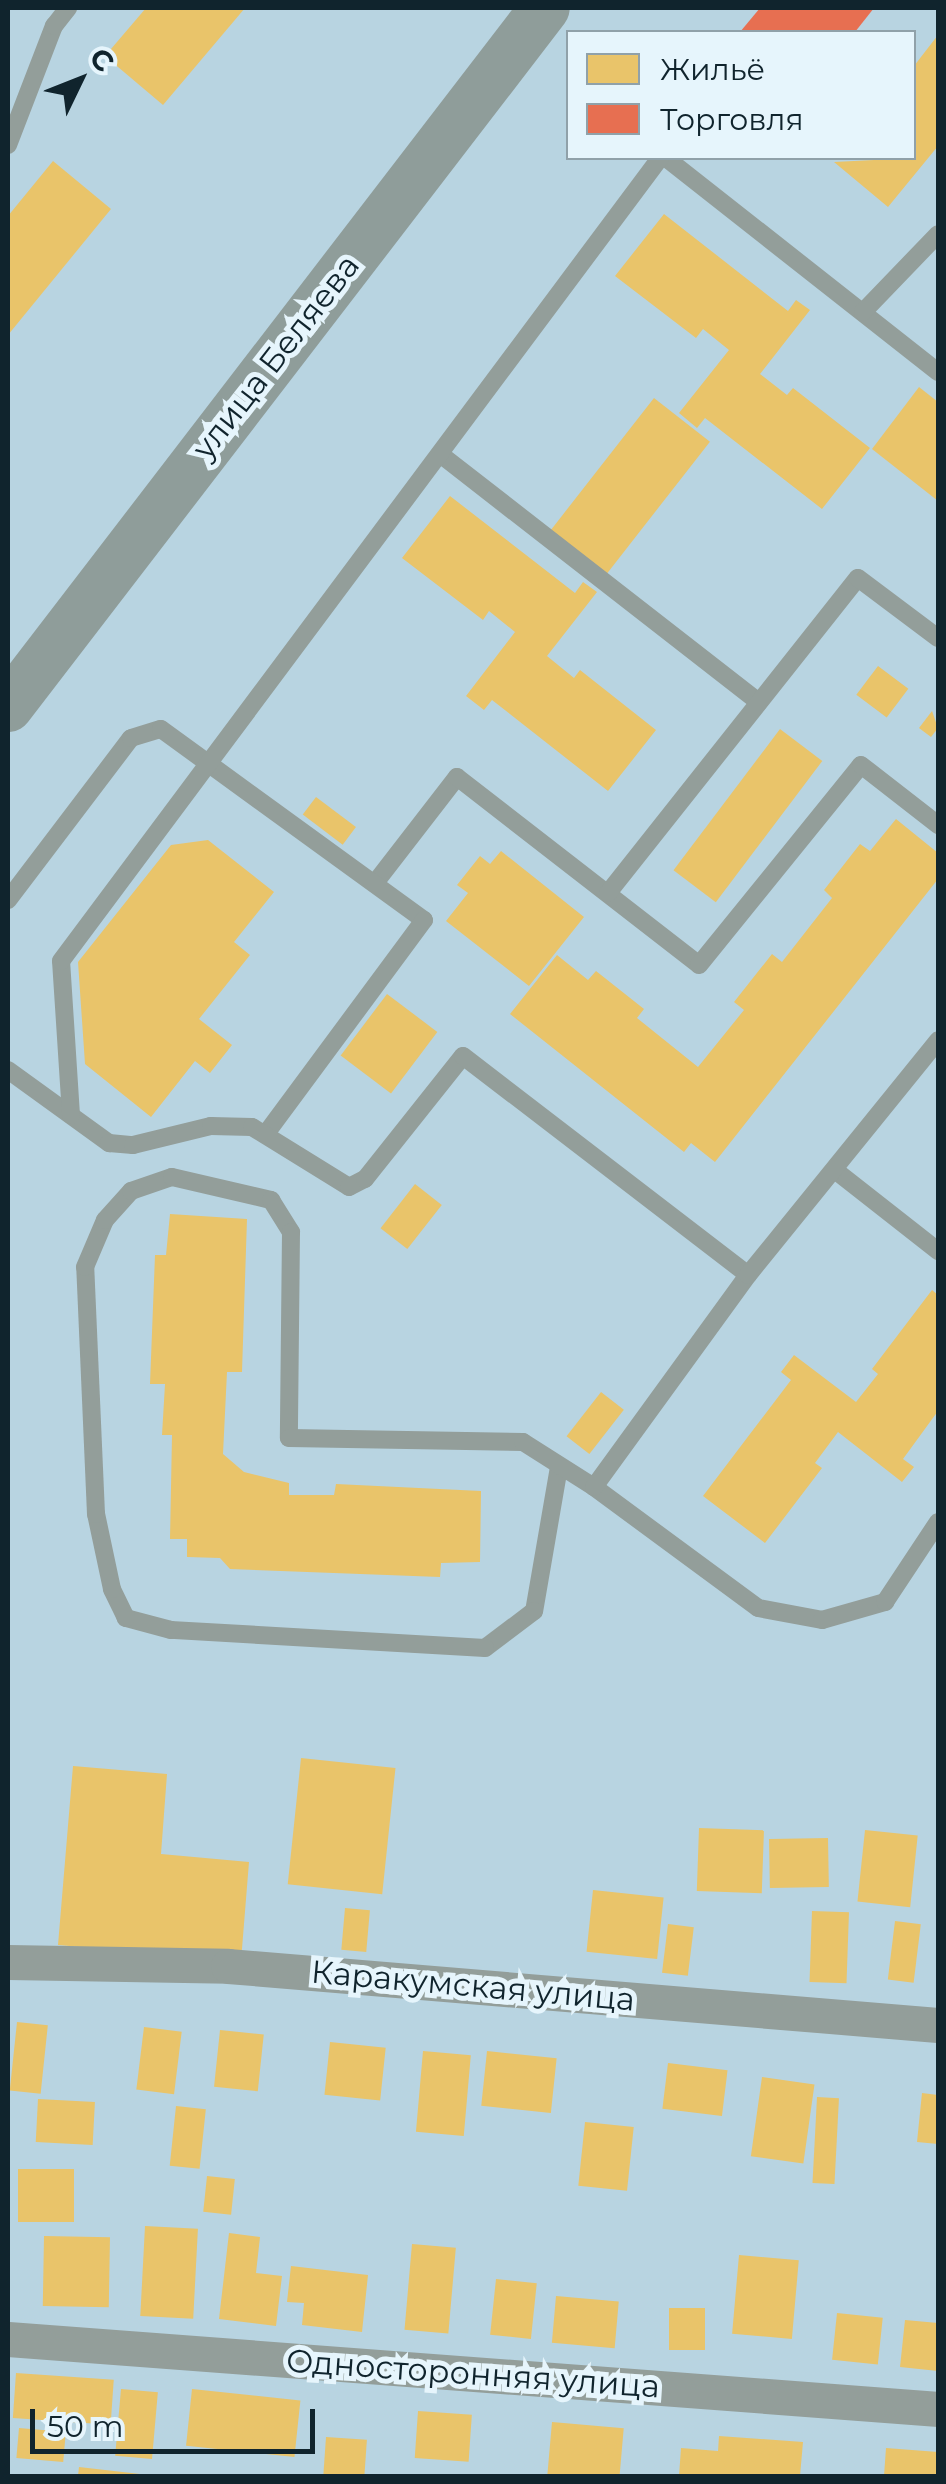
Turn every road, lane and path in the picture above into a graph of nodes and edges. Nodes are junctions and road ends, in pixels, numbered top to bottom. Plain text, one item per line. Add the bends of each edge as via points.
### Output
1 (68, 8) edge
2 (545, 8) edge
3 (8, 145) edge
4 (661, 160) edge
5 (666, 160) edge
6 (938, 234) edge
7 (862, 312) junction
8 (938, 372) edge
9 (440, 454) junction
10 (938, 638) edge
11 (759, 702) junction
12 (8, 708) edge
13 (210, 762) junction
14 (938, 825) edge
15 (374, 884) junction
16 (608, 893) junction
17 (8, 900) edge
18 (938, 1040) edge
19 (8, 1070) edge
20 (71, 1116) junction
21 (265, 1136) junction
22 (836, 1171) junction
23 (938, 1252) edge
24 (748, 1275) junction
25 (560, 1466) junction
26 (594, 1487) junction
27 (938, 1522) edge
28 (8, 1962) edge
29 (938, 2025) edge
30 (8, 2339) edge
31 (938, 2409) edge

1 - 3 lane via 54,26
2 - 12 main road, улица Беляева
4 - 9 lane
5 - 7 lane
6 - 7 lane
7 - 8 lane
9 - 11 lane
9 - 13 lane
10 - 11 lane via 858,578
11 - 16 lane
13 - 15 lane
13 - 17 lane via 161,729 131,738
13 - 20 lane via 62,962
14 - 16 lane via 861,765 699,965
15 - 16 lane via 457,777
15 - 21 lane via 424,920
18 - 22 lane
19 - 20 lane
20 - 21 lane via 108,1143 133,1144 211,1126 252,1127
21 - 24 lane via 348,1187 365,1180 463,1056
22 - 23 lane
22 - 24 lane
24 - 26 lane
25 - 25 lane via 534,1611 485,1648 170,1630 126,1618 112,1589 96,1514 84,1267 105,1220 131,1190 172,1177 272,1200 291,1232 289,1438 523,1442
25 - 26 lane
26 - 27 lane via 758,1608 822,1620 885,1602
28 - 29 street, Каракумская улица via 228,1966
30 - 31 street, Односторонняя улица

